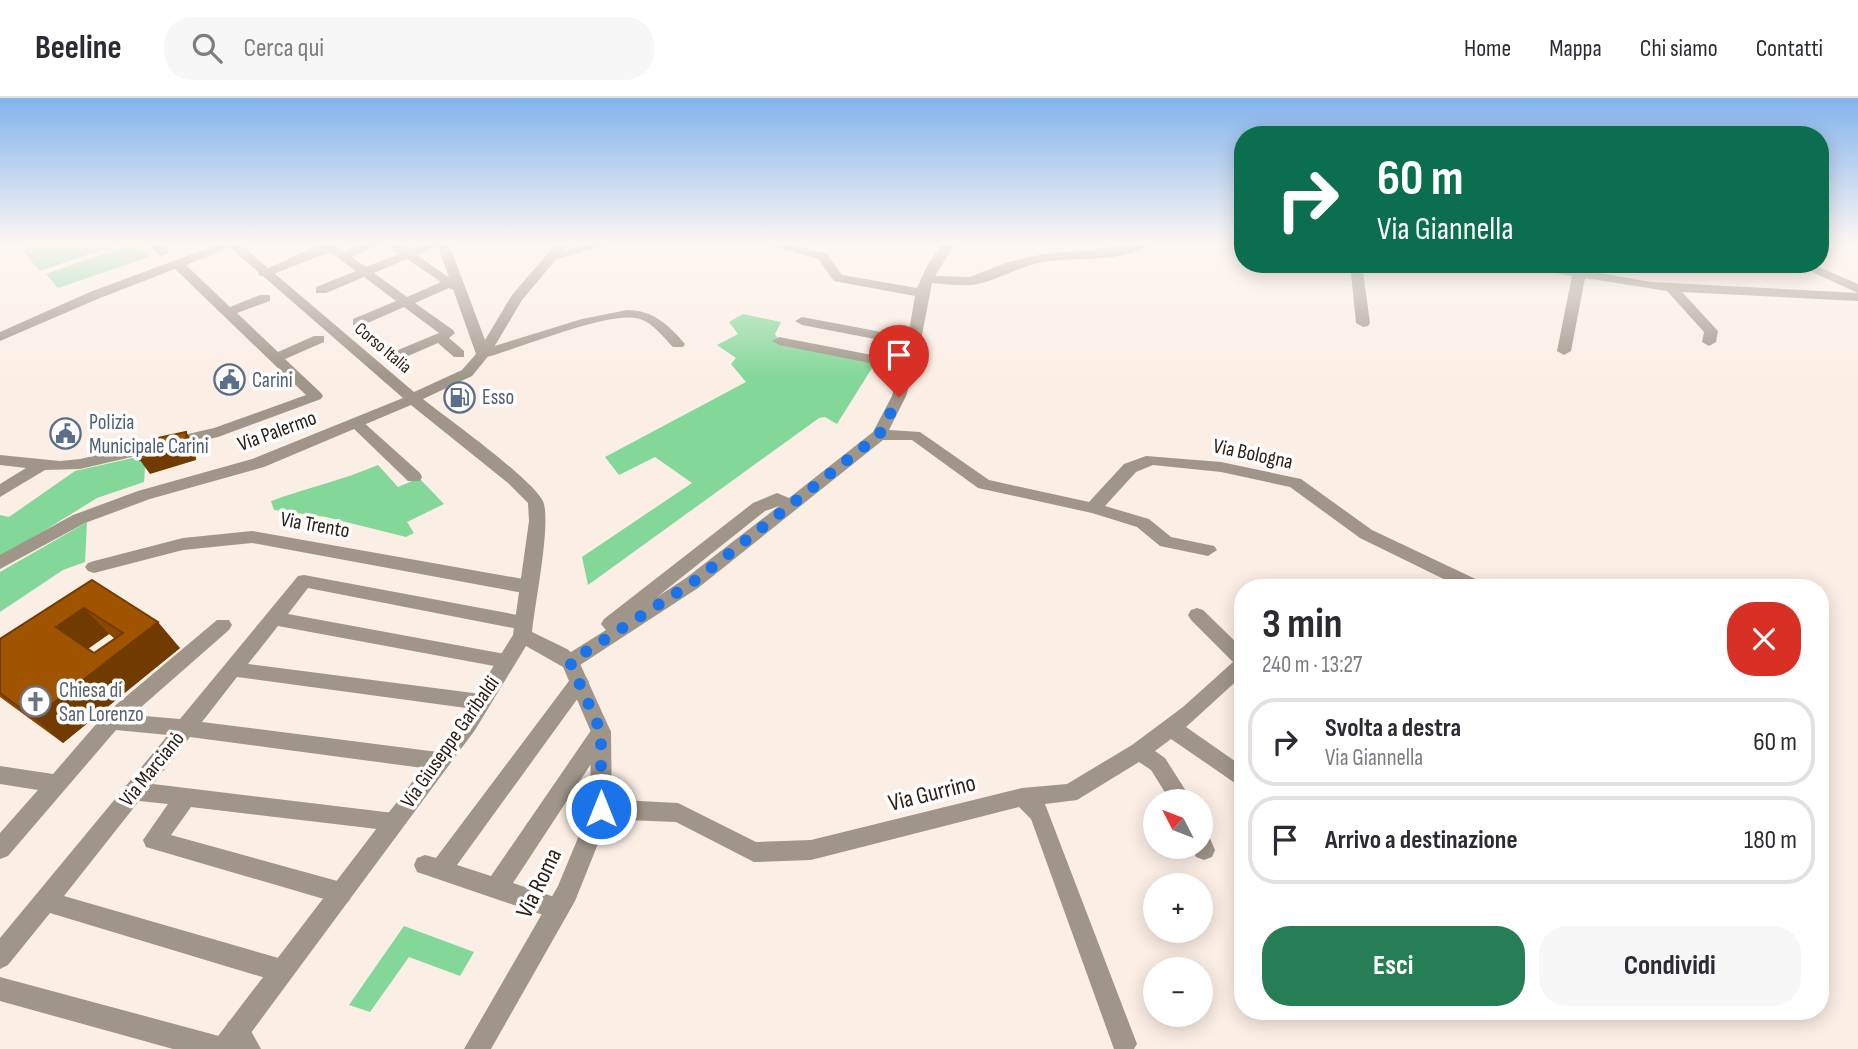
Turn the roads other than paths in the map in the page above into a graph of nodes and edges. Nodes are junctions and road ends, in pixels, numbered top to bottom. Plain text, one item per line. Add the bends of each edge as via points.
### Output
1 (113, 288) edge
2 (203, 288) edge
3 (282, 288) edge
4 (325, 288) edge
5 (389, 288) edge
6 (446, 288) edge
7 (454, 288) edge
8 (525, 288) edge
9 (925, 288) edge
10 (1359, 288) edge
11 (1576, 288) edge
12 (1672, 288) edge
13 (1711, 288) edge
14 (321, 290) dead end
15 (1858, 297) edge
16 (265, 298) dead end
17 (407, 301) junction
18 (228, 312) junction
19 (802, 321) dead end
20 (358, 322) dead end
21 (1363, 323) dead end
22 (442, 335) junction
23 (0, 337) edge
24 (319, 339) dead end
25 (779, 341) dead end
26 (914, 342) junction
27 (1709, 342) dead end
28 (678, 344) dead end
29 (1564, 351) dead end
30 (403, 354) dead end
31 (459, 354) dead end
32 (483, 354) junction
33 (276, 358) junction
34 (908, 366) junction
35 (413, 399) junction
36 (357, 424) junction
37 (879, 435) junction
38 (0, 460) edge
39 (41, 465) junction
40 (414, 477) dead end
41 (0, 492) edge
42 (792, 505) junction
43 (1093, 508) junction
44 (1208, 550) dead end
45 (0, 564) edge
46 (94, 567) dead end
47 (1459, 579) edge
48 (529, 587) junction
49 (1197, 615) dead end
50 (274, 618) junction
51 (610, 624) dead end
52 (223, 625) dead end
53 (522, 629) junction
54 (1234, 651) edge
55 (505, 661) junction
56 (232, 669) junction
57 (575, 672) junction
58 (1234, 672) edge
59 (481, 702) junction
60 (111, 721) junction
61 (1171, 727) junction
62 (185, 728) junction
63 (601, 732) junction
64 (1139, 751) junction
65 (438, 761) junction
66 (1234, 771) edge
67 (0, 775) edge
68 (55, 783) junction
69 (1175, 789) edge
70 (134, 791) junction
71 (186, 797) junction
72 (1022, 797) junction
73 (601, 809) junction
74 (394, 821) junction
75 (0, 849) edge
76 (496, 889) junction
77 (341, 893) junction
78 (45, 901) junction
79 (558, 909) junction
80 (0, 957) edge
81 (282, 971) junction
82 (0, 989) edge
83 (1124, 1044) dead end
84 (232, 1045) edge
85 (477, 1049) edge

1 - 23 street
2 - 18 street
3 - 35 street, Corso Italia
4 - 14 street
5 - 17 street
6 - 17 street
7 - 32 street
8 - 32 street
9 - 26 street
10 - 21 street
11 - 29 street
12 - 27 street via 1712,331
13 - 15 street
16 - 18 street
17 - 20 street
17 - 22 street via 448,333
18 - 33 street
19 - 26 street
22 - 30 street
22 - 31 street
24 - 33 street
25 - 34 street
26 - 34 street
28 - 32 street via 648,317 631,313
32 - 35 street, Via Palermo via 467,373
33 - 39 street via 316,396 218,432 80,464
34 - 37 street via 899,397
35 - 36 street, Via Palermo
35 - 48 street, Via Giuseppe Garibaldi via 514,479 536,502
36 - 40 street
36 - 45 street, Via Palermo via 258,463 79,519
37 - 42 street
37 - 43 street via 915,435 984,484
38 - 39 street
39 - 41 street
42 - 51 street via 777,499 759,507
42 - 57 street
43 - 44 street via 1143,523 1166,542
43 - 47 street, Via Bologna via 1130,468 1152,460 1221,467 1295,483 1366,534
46 - 48 street, Via Trento via 183,544 252,537
48 - 53 street, Via Giuseppe Garibaldi
49 - 54 street
50 - 53 street, Via Marcianò via 304,582
50 - 55 street
50 - 56 street, Via Marcianò
52 - 60 street
53 - 55 street, Via Giuseppe Garibaldi
53 - 57 street via 560,654
55 - 59 street, Via Giuseppe Garibaldi
56 - 59 street
56 - 62 street, Via Marcianò
57 - 63 street, Via Roma
57 - 76 street via 433,868
58 - 61 street, Via Gurrino
59 - 65 street, Via Giuseppe Garibaldi
60 - 62 street
60 - 68 street
61 - 64 street, Via Gurrino
61 - 66 street
62 - 65 street
62 - 70 street, Via Marcianò
63 - 73 street, Via Roma
63 - 76 street
64 - 69 street via 1158,764
64 - 72 street, Via Gurrino via 1070,793
65 - 74 street, Via Giuseppe Garibaldi
67 - 68 street
68 - 75 street
70 - 71 street
70 - 78 street, Via Marcianò
71 - 74 street
71 - 77 street via 154,840
72 - 73 street, Via Gurrino via 811,850 754,852 678,813
72 - 83 street via 1040,813
73 - 79 street, Via Roma
74 - 77 street, Via Giuseppe Garibaldi
76 - 79 street
77 - 81 street, Via Giuseppe Garibaldi
78 - 80 street, Via Marcianò
78 - 81 street
79 - 85 street, Via Roma
81 - 84 street, Via Giuseppe Garibaldi
82 - 84 street

